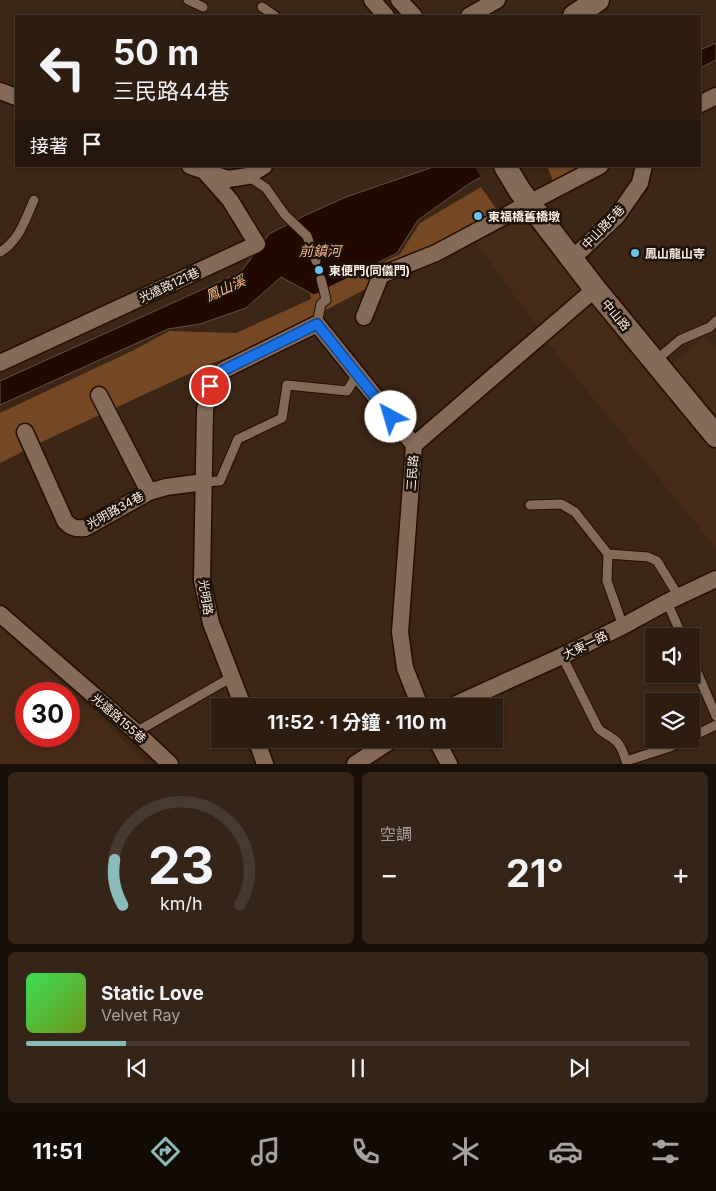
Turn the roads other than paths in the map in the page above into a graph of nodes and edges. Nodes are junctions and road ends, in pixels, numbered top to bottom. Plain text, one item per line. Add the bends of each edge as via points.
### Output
1 (188, 0) edge
2 (372, 0) edge
3 (399, 0) edge
4 (497, 0) edge
5 (598, 0) edge
6 (203, 7) dead end
7 (262, 7) dead end
8 (274, 15) edge
9 (385, 15) edge
10 (413, 15) edge
11 (471, 15) edge
12 (576, 15) edge
13 (0, 91) edge
14 (716, 96) edge
15 (15, 97) edge
16 (701, 104) edge
17 (193, 167) edge
18 (262, 167) edge
19 (506, 167) edge
20 (598, 167) edge
21 (644, 167) edge
22 (206, 172) junction
23 (248, 176) junction
24 (524, 197) junction
25 (34, 200) dead end
26 (0, 252) edge
27 (572, 259) junction
28 (316, 261) dead end
29 (321, 279) dead end
30 (594, 289) junction
31 (364, 317) dead end
32 (716, 321) edge
33 (317, 324) junction
34 (654, 361) junction
35 (0, 362) edge
36 (357, 375) junction
37 (99, 396) dead end
38 (25, 432) dead end
39 (716, 436) edge
40 (414, 445) junction
41 (204, 482) junction
42 (149, 492) junction
43 (530, 505) dead end
44 (608, 554) junction
45 (716, 579) edge
46 (673, 599) junction
47 (0, 614) edge
48 (623, 626) junction
49 (680, 628) edge
50 (562, 656) junction
51 (232, 677) junction
52 (700, 679) edge
53 (240, 698) edge
54 (417, 698) edge
55 (470, 698) edge
56 (716, 716) edge
57 (716, 725) edge
58 (136, 732) junction
59 (700, 733) edge
60 (259, 748) edge
61 (380, 748) edge
62 (441, 748) edge
63 (667, 748) edge
64 (626, 762) edge
65 (170, 764) edge
66 (265, 764) edge
67 (356, 764) edge
68 (449, 764) edge

1 - 6 lane
2 - 9 street
3 - 10 street
4 - 11 street
5 - 12 main road
7 - 8 lane
13 - 15 street
14 - 16 street
17 - 22 street
18 - 23 street
19 - 24 main road, 中山路
20 - 24 street
21 - 27 street, 中山路5巷 via 640,183 618,216
22 - 23 street via 228,179
22 - 35 street, 光遠路121巷 via 230,200 257,244
23 - 28 lane via 266,188 285,215 307,236
24 - 27 main road, 中山路
24 - 31 street via 436,253 381,275
25 - 26 lane via 20,231
27 - 30 main road, 中山路
29 - 33 lane via 326,300 321,304
30 - 34 main road, 中山路
30 - 40 street, 三民路
32 - 34 lane via 710,328 680,340
33 - 36 street
33 - 41 street, 光明路 via 224,370 210,386 205,410
34 - 39 main road, 中山路
36 - 40 street
36 - 41 lane via 347,391 287,385 282,418 238,439 220,481
37 - 42 street
38 - 42 street, 光明路34巷 via 70,526 85,528
40 - 54 street, 三民路 via 400,632 405,668
41 - 42 street, 光明路34巷
41 - 51 street, 光明路 via 202,580 210,623
43 - 44 lane via 561,504 575,512
44 - 46 lane via 648,556 657,561
44 - 48 lane via 607,581
45 - 46 street, 大東一路
46 - 48 street, 大東一路
46 - 49 lane
47 - 58 street, 光遠路155巷
48 - 50 street, 大東一路
50 - 55 street, 大東一路
50 - 64 lane via 598,728 618,743
51 - 53 street, 光明路
51 - 58 lane
52 - 56 lane
57 - 59 lane
58 - 65 street, 光遠路155巷
60 - 66 street
61 - 67 street
62 - 68 street
63 - 64 lane

